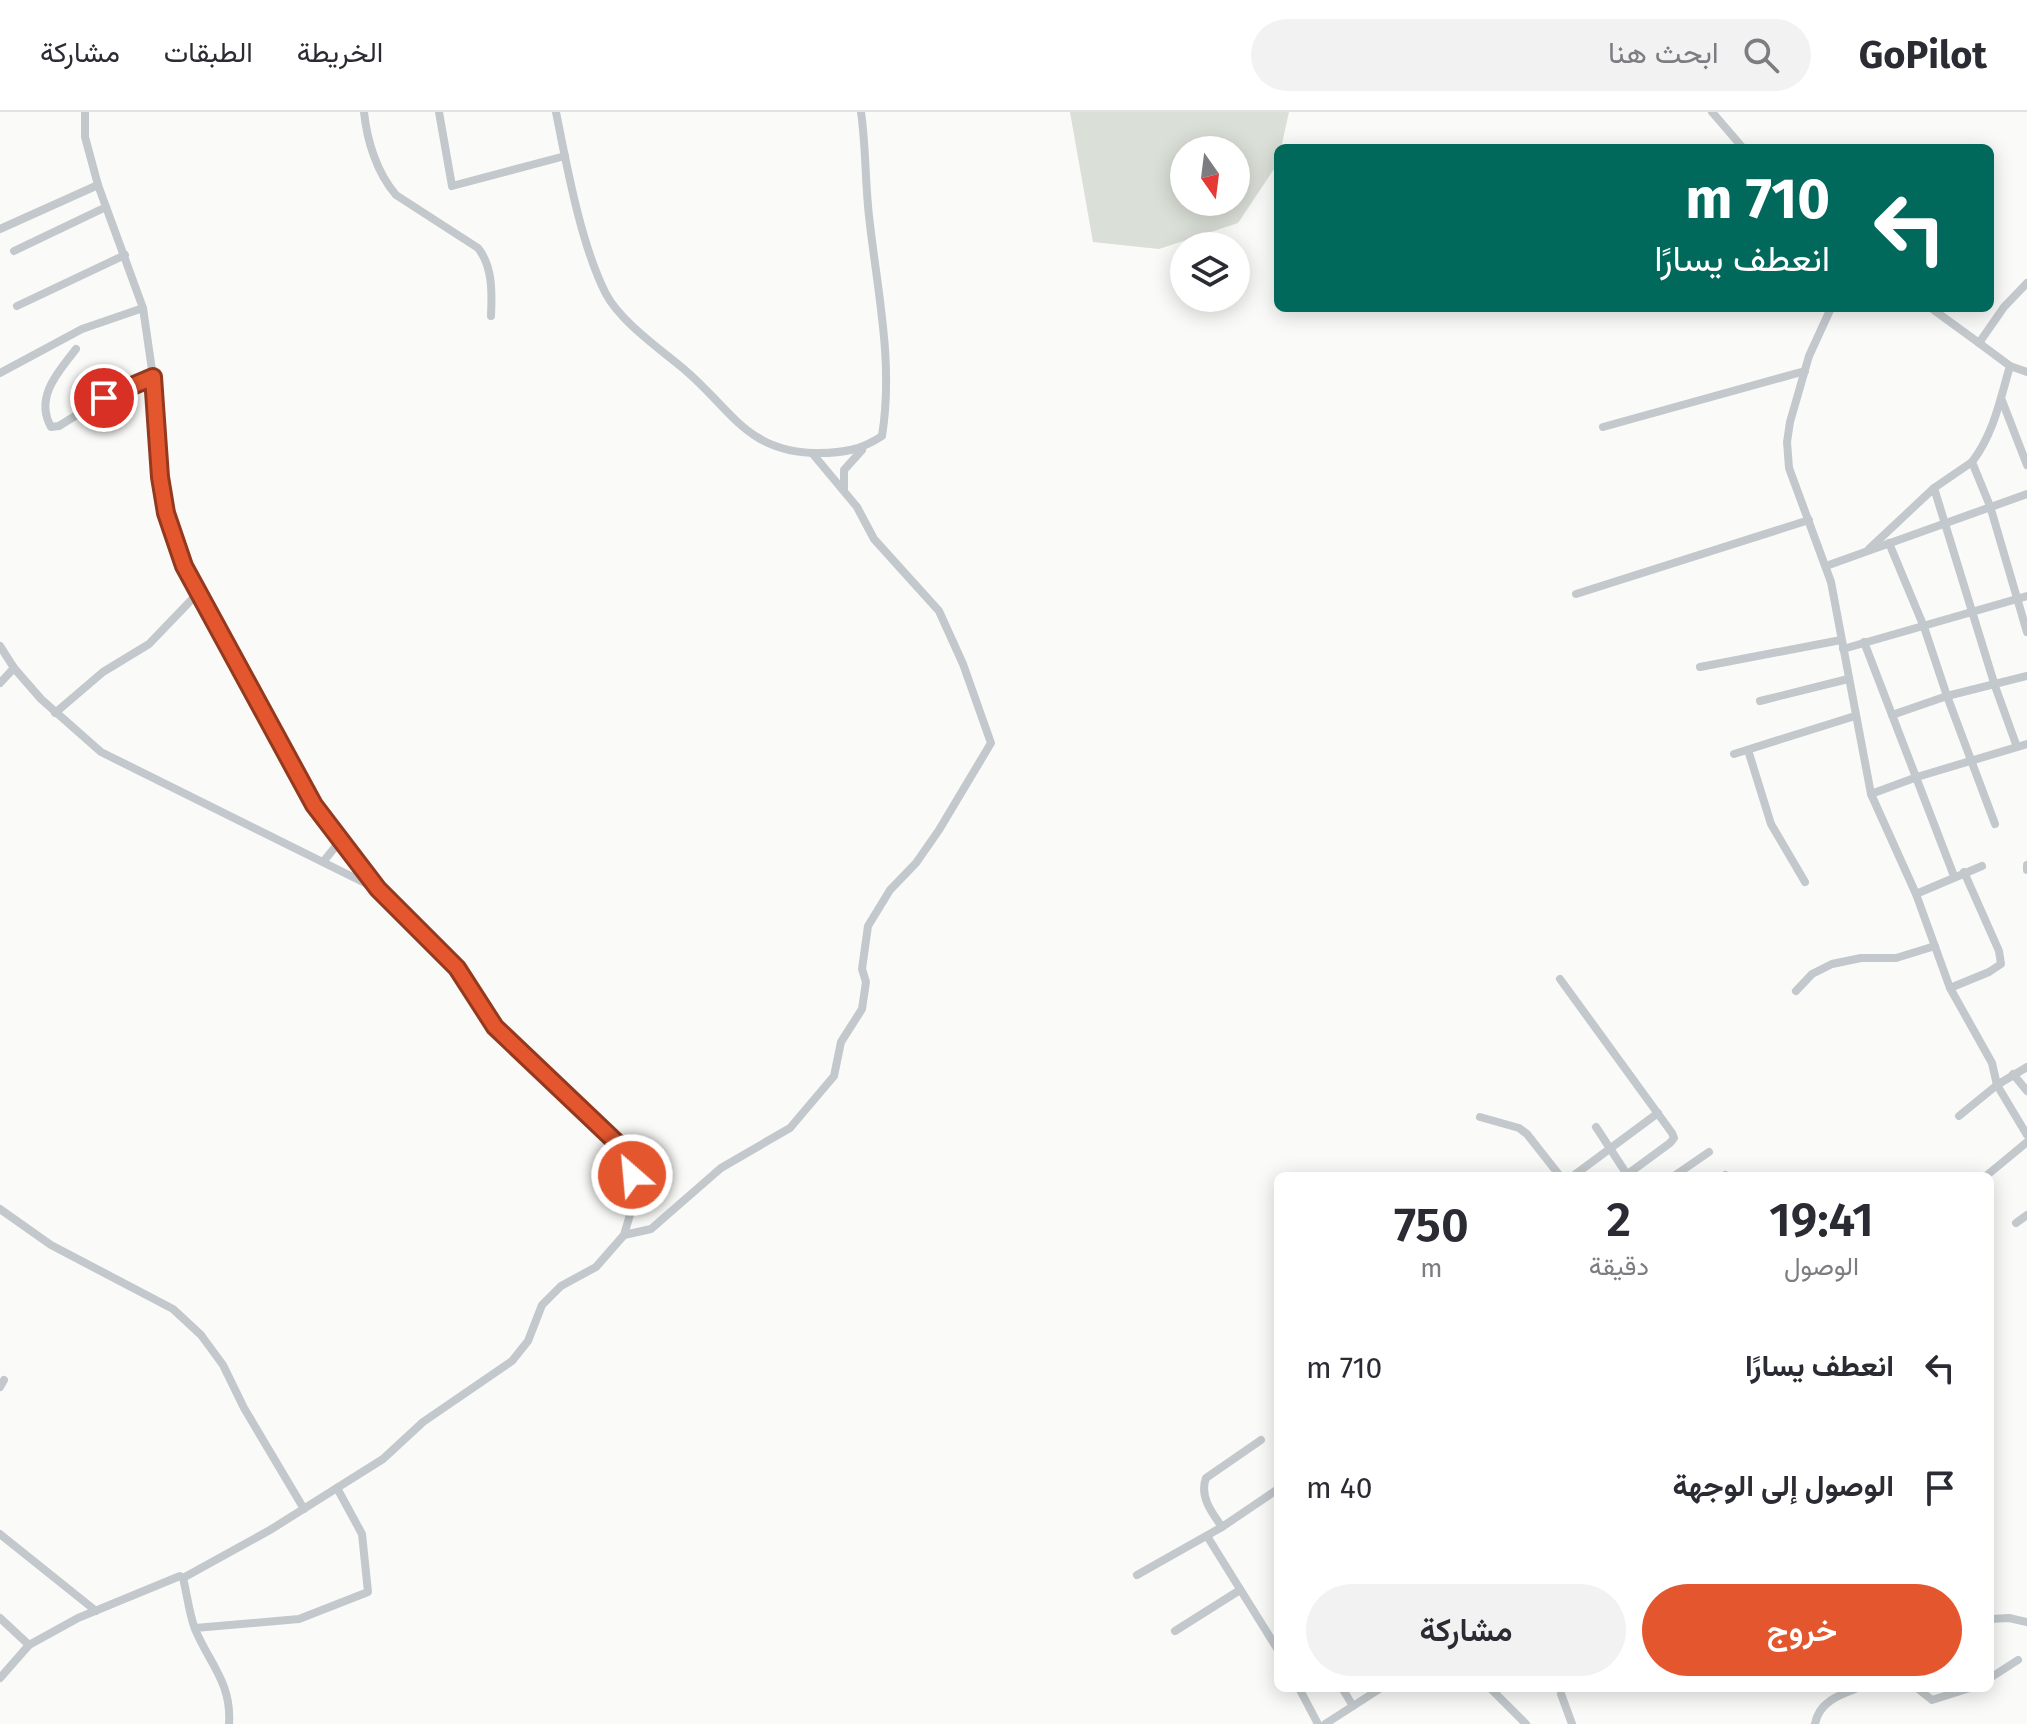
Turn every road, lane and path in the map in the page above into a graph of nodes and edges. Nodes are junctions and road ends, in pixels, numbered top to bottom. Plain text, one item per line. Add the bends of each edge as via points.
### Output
1 (85, 112) edge
2 (364, 112) edge
3 (439, 112) edge
4 (556, 112) edge
5 (861, 112) edge
6 (1712, 112) edge
7 (1740, 144) edge
8 (565, 156) junction
9 (98, 185) junction
10 (106, 207) junction
11 (0, 229) edge
12 (14, 251) dead end
13 (125, 255) junction
14 (2027, 283) edge
15 (17, 306) dead end
16 (143, 308) junction
17 (1829, 312) edge
18 (1936, 312) edge
19 (491, 316) dead end
20 (1979, 343) junction
21 (76, 349) dead end
22 (2010, 366) junction
23 (1805, 371) junction
24 (2027, 372) edge
25 (0, 373) edge
26 (153, 377) junction
27 (2001, 397) junction
28 (1603, 427) dead end
29 (865, 447) junction
30 (812, 453) junction
31 (1972, 462) junction
32 (2027, 465) edge
33 (1934, 488) junction
34 (844, 491) junction
35 (2027, 494) edge
36 (1990, 506) junction
37 (1809, 520) junction
38 (1945, 522) junction
39 (1889, 543) junction
40 (1867, 551) junction
41 (1826, 566) junction
42 (198, 593) junction
43 (1576, 594) dead end
44 (2023, 597) edge
45 (1971, 612) junction
46 (1924, 627) junction
47 (2027, 632) edge
48 (1864, 642) junction
49 (1842, 645) junction
50 (0, 646) edge
51 (1700, 667) dead end
52 (14, 668) junction
53 (2027, 676) edge
54 (1848, 679) junction
55 (0, 683) edge
56 (1995, 686) junction
57 (1947, 696) junction
58 (1760, 701) dead end
59 (55, 713) junction
60 (1892, 715) junction
61 (1855, 716) junction
62 (2022, 746) edge
63 (1748, 750) junction
64 (1734, 754) dead end
65 (1972, 760) junction
66 (1917, 777) junction
67 (1871, 794) junction
68 (1995, 824) dead end
69 (340, 841) junction
70 (323, 862) junction
71 (1982, 866) dead end
72 (1964, 872) junction
73 (1954, 876) junction
74 (1805, 882) dead end
75 (378, 889) junction
76 (1916, 894) junction
77 (1935, 946) junction
78 (1560, 979) dead end
79 (1950, 988) junction
80 (1796, 991) dead end
81 (2027, 1067) edge
82 (2013, 1074) junction
83 (1997, 1085) junction
84 (2027, 1091) edge
85 (1658, 1113) junction
86 (1959, 1116) dead end
87 (1480, 1117) dead end
88 (1596, 1127) dead end
89 (2027, 1135) edge
90 (2027, 1142) edge
91 (1609, 1149) junction
92 (1709, 1152) dead end
93 (1557, 1172) edge
94 (1578, 1172) edge
95 (1624, 1172) edge
96 (1632, 1172) edge
97 (1680, 1172) edge
98 (1991, 1172) edge
99 (0, 1209) edge
100 (2027, 1215) edge
101 (2016, 1223) dead end
102 (624, 1235) junction
103 (1261, 1440) dead end
104 (337, 1488) junction
105 (1274, 1492) edge
106 (304, 1509) junction
107 (1222, 1527) junction
108 (0, 1534) edge
109 (1207, 1536) junction
110 (1137, 1575) dead end
111 (183, 1578) junction
112 (1240, 1590) junction
113 (96, 1611) junction
114 (0, 1618) edge
115 (1994, 1619) edge
116 (2027, 1622) edge
117 (195, 1628) junction
118 (1175, 1631) dead end
119 (1274, 1644) edge
120 (29, 1645) junction
121 (2018, 1660) dead end
122 (1994, 1675) edge
123 (0, 1678) edge
124 (1301, 1692) edge
125 (1344, 1692) edge
126 (1375, 1692) edge
127 (1494, 1692) edge
128 (1849, 1692) edge
129 (1922, 1692) edge
130 (1957, 1692) edge
131 (1561, 1694) dead end
132 (1353, 1706) junction
133 (229, 1724) edge
134 (1318, 1724) edge
135 (1325, 1724) edge
136 (1526, 1724) edge
137 (1572, 1724) edge
138 (1815, 1724) edge

1 - 9 street via 85,137
2 - 19 street via 387,185 483,255 489,268
3 - 8 street via 452,186
4 - 8 street
5 - 29 street via 887,350 882,436
6 - 7 street
8 - 30 street via 608,297 758,440
9 - 10 street
9 - 11 street
10 - 12 street
10 - 13 street
13 - 15 street
13 - 16 street
14 - 20 street
16 - 25 street via 82,329
16 - 26 street
17 - 23 street
18 - 20 street
20 - 22 street
21 - 26 street via 46,396 51,427
22 - 24 street
22 - 27 street
23 - 28 street
23 - 37 street via 1787,442 1789,468
26 - 42 street via 166,513
27 - 31 street via 1986,445
27 - 32 street
29 - 30 street
29 - 34 street via 844,470
30 - 34 street
31 - 33 street
31 - 36 street
33 - 38 street
33 - 40 street
34 - 102 street via 874,539 939,611 991,743 939,830 868,926 862,1009 841,1042 834,1076 819,1097 790,1128 721,1168 651,1229
35 - 36 street
36 - 38 street
36 - 44 street
37 - 41 street
37 - 43 street
38 - 39 street
38 - 45 street
39 - 40 street
39 - 46 street
40 - 41 street
41 - 49 street
42 - 59 street via 149,644 103,672
42 - 69 street via 314,805
44 - 45 street
44 - 47 street
45 - 46 street
45 - 56 street
46 - 48 street
46 - 57 street
48 - 49 street
48 - 60 street
49 - 51 street
49 - 54 street
50 - 52 street
52 - 55 street
52 - 59 street
53 - 56 street
54 - 58 street
54 - 61 street
56 - 57 street
56 - 62 street
57 - 60 street
57 - 65 street
59 - 70 street via 101,752
60 - 66 street
61 - 63 street
61 - 67 street
62 - 65 street
63 - 64 street
63 - 74 street via 1771,824
65 - 66 street
65 - 68 street
66 - 67 street
66 - 73 street
67 - 76 street
69 - 70 street
69 - 75 street
70 - 75 street
71 - 72 street
72 - 73 street
72 - 79 street via 2001,964
73 - 76 street
75 - 102 street via 457,968 495,1027 616,1142 632,1175 634,1201
76 - 77 street
77 - 79 street
77 - 80 street via 1896,958 1832,964
78 - 85 street
79 - 83 street via 1992,1063
81 - 82 street
82 - 83 street
82 - 84 street
83 - 86 street
83 - 89 street
85 - 91 street
85 - 96 street via 1674,1138
87 - 93 street via 1519,1128
88 - 91 street
90 - 98 street
91 - 94 street
91 - 95 street
92 - 97 street
99 - 106 street via 51,1245 173,1309 201,1335
100 - 101 street
102 - 104 street via 596,1267 561,1286 542,1305 528,1341 512,1361
103 - 107 street via 1203,1483 1205,1499
104 - 106 street
104 - 117 street via 362,1534 368,1592 299,1619
105 - 107 street
106 - 111 street
107 - 109 street
108 - 113 street
109 - 110 street
109 - 112 street
111 - 113 street
111 - 117 street
112 - 118 street
112 - 119 street
113 - 120 street
114 - 120 street
115 - 116 street
117 - 133 street via 231,1704
120 - 123 street
121 - 122 street
124 - 134 street
125 - 132 street
126 - 132 street
127 - 136 street
128 - 138 street via 1821,1708
129 - 130 street via 1932,1700
131 - 137 street
132 - 135 street

